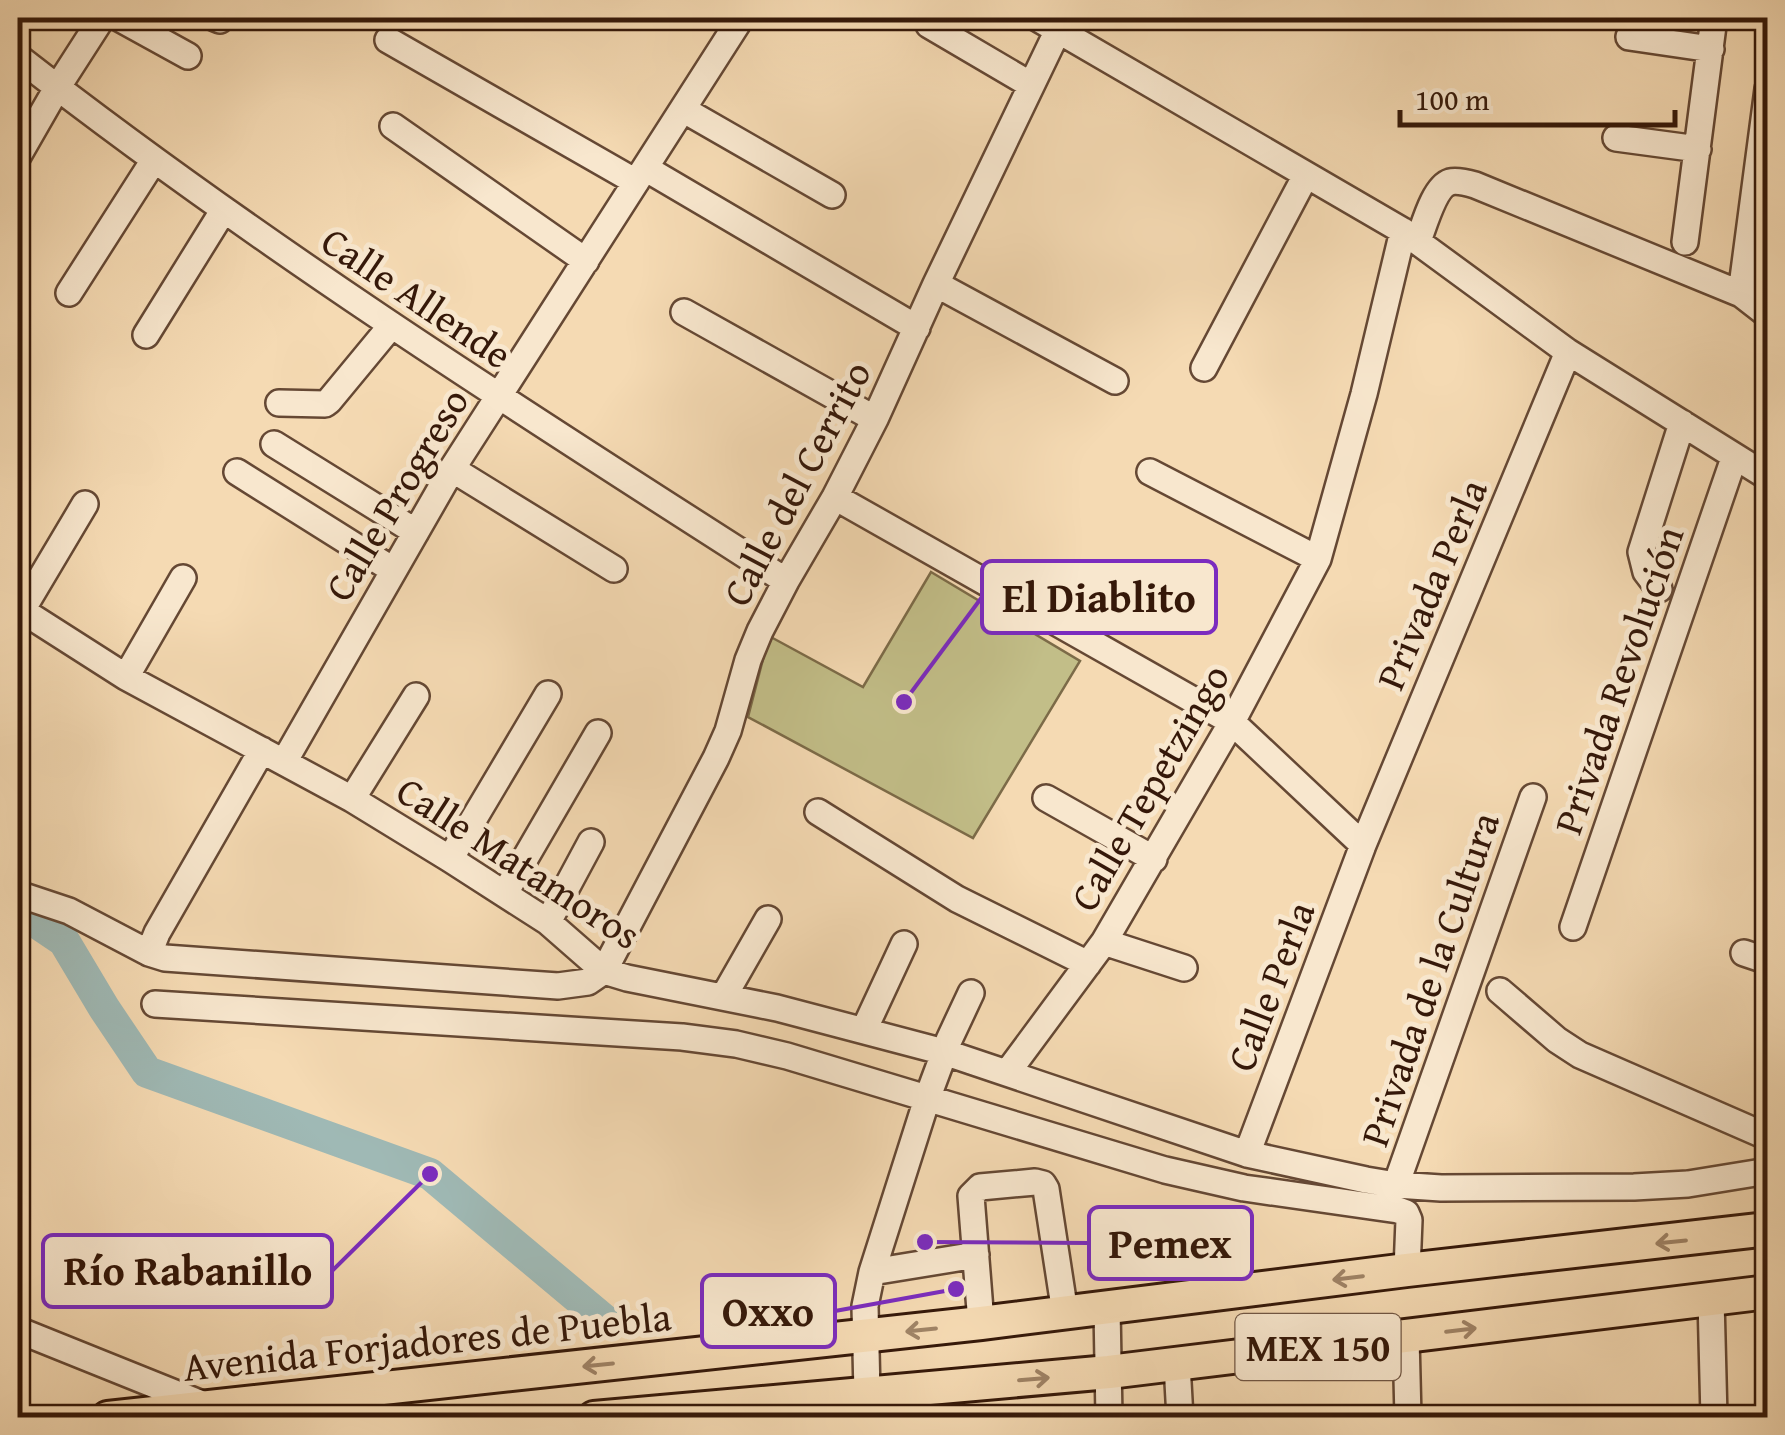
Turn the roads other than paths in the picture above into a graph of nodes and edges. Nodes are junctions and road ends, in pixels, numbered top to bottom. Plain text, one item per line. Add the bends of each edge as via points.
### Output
1 (102, 18) edge
2 (119, 18) edge
3 (742, 18) edge
4 (1714, 18) edge
5 (1048, 24) edge
6 (929, 25) dead end
7 (1629, 37) dead end
8 (388, 40) dead end
9 (1710, 49) junction
10 (188, 56) dead end
11 (18, 57) edge
12 (1031, 85) junction
13 (57, 88) junction
14 (1768, 89) edge
15 (684, 110) junction
16 (393, 126) dead end
17 (1616, 138) dead end
18 (1698, 149) junction
19 (18, 156) edge
20 (154, 160) junction
21 (1306, 174) junction
22 (641, 175) junction
23 (832, 195) dead end
24 (223, 211) junction
25 (1411, 236) junction
26 (1685, 242) dead end
27 (586, 261) junction
28 (936, 284) junction
29 (69, 293) dead end
30 (1742, 294) junction
31 (684, 312) dead end
32 (1768, 315) edge
33 (391, 326) junction
34 (916, 328) junction
35 (146, 335) dead end
36 (1568, 352) junction
37 (1204, 368) dead end
38 (1116, 382) dead end
39 (498, 396) junction
40 (278, 403) dead end
41 (875, 419) junction
42 (1682, 423) junction
43 (274, 444) dead end
44 (1734, 458) junction
45 (452, 470) junction
46 (236, 472) dead end
47 (1150, 472) dead end
48 (1768, 477) edge
49 (835, 497) junction
50 (85, 504) dead end
51 (416, 532) junction
52 (1318, 559) junction
53 (394, 570) junction
54 (614, 570) dead end
55 (184, 578) dead end
56 (786, 581) junction
57 (1660, 588) dead end
58 (20, 609) edge
59 (126, 677) junction
60 (548, 694) dead end
61 (416, 696) dead end
62 (1232, 722) junction
63 (598, 734) dead end
64 (273, 756) junction
65 (1533, 797) dead end
66 (1046, 798) dead end
67 (352, 800) junction
68 (818, 812) dead end
69 (591, 842) dead end
70 (1363, 844) junction
71 (1154, 858) junction
72 (450, 859) junction
73 (506, 893) junction
74 (18, 894) edge
75 (768, 918) dead end
76 (548, 922) junction
77 (1572, 927) dead end
78 (1104, 942) junction
79 (904, 944) dead end
80 (149, 953) junction
81 (1088, 964) junction
82 (1184, 968) dead end
83 (604, 971) junction
84 (1500, 991) dead end
85 (971, 993) dead end
86 (724, 996) junction
87 (155, 1004) dead end
88 (864, 1030) junction
89 (944, 1052) junction
90 (1006, 1073) junction
91 (926, 1098) junction
92 (1768, 1137) edge
93 (1247, 1154) junction
94 (1768, 1172) edge
95 (1396, 1185) junction
96 (1768, 1230) edge
97 (976, 1255) junction
98 (1407, 1270) junction
99 (872, 1272) junction
100 (1768, 1292) edge
101 (1711, 1299) junction
102 (1107, 1308) junction
103 (1065, 1313) junction
104 (982, 1324) junction
105 (18, 1330) edge
106 (865, 1335) junction
107 (1406, 1337) junction
108 (1177, 1364) junction
109 (1109, 1372) junction
110 (867, 1394) junction
111 (207, 1406) junction
112 (695, 1413) edge
113 (108, 1418) edge
114 (594, 1418) edge
115 (1109, 1418) edge
116 (1180, 1418) edge
117 (1408, 1418) edge
118 (1714, 1418) edge

1 - 13 street
2 - 10 street
3 - 15 street, Calle Progreso
4 - 9 street
5 - 12 street, Calle del Cerrito
5 - 21 street
6 - 12 street
7 - 9 street
8 - 22 street
9 - 18 street
11 - 13 street, Calle Allende
12 - 28 street, Calle del Cerrito
13 - 19 street
13 - 20 street, Calle Allende
14 - 30 street
15 - 22 street, Calle Progreso
15 - 23 street
16 - 27 street
17 - 18 street
18 - 26 street
20 - 24 street, Calle Allende
20 - 29 street
21 - 25 street
21 - 37 street
22 - 27 street, Calle Progreso
22 - 34 street
24 - 33 street, Calle Allende
24 - 35 street
25 - 30 street, Calle Tepetzingo via 1438,190 1461,182
25 - 36 street
25 - 52 street, Calle Tepetzingo
27 - 39 street, Calle Progreso
28 - 34 street, Calle del Cerrito
28 - 38 street
30 - 32 street, Calle Tepetzingo
31 - 41 street
33 - 39 street, Calle Allende
33 - 40 street via 329,401
34 - 41 street, Calle del Cerrito
36 - 42 street
36 - 70 street, Privada Perla
39 - 45 street, Calle Progreso
39 - 56 street, Calle Allende
41 - 49 street, Calle del Cerrito
42 - 44 street
42 - 57 street via 1641,552
43 - 51 street
44 - 48 street
44 - 77 street, Privada Revolución
45 - 51 street, Calle Progreso
45 - 54 street
46 - 53 street
47 - 52 street
49 - 56 street, Calle del Cerrito
49 - 62 street
50 - 58 street
51 - 53 street, Calle Progreso
52 - 62 street, Calle Tepetzingo
53 - 64 street, Calle Progreso
55 - 59 street
56 - 83 street, Calle del Cerrito via 748,660 716,758
58 - 59 street, Calle Matamoros
59 - 64 street, Calle Matamoros
60 - 72 street
61 - 67 street
62 - 70 street
62 - 71 street, Calle Tepetzingo
63 - 73 street
64 - 67 street, Calle Matamoros
64 - 80 street, Calle Progreso
65 - 95 street, Privada de la Cultura
66 - 71 street
67 - 72 street, Calle Matamoros
68 - 81 street via 957,899
69 - 76 street
70 - 93 street, Calle Perla
71 - 78 street, Calle Tepetzingo
72 - 73 street, Calle Matamoros
73 - 76 street, Calle Matamoros
74 - 80 street via 69,911
75 - 86 street
76 - 83 street, Calle Matamoros
78 - 81 street, Calle Tepetzingo
78 - 82 street
79 - 88 street
80 - 83 street via 558,986 588,982
81 - 90 street, Calle Tepetzingo
83 - 86 street, Calle Matamoros
84 - 92 street, Privada de la Cultura via 1580,1055
85 - 89 street
86 - 88 street, Calle Matamoros
87 - 91 street via 682,1036 787,1056
88 - 89 street, Calle Matamoros
89 - 90 street, Calle Matamoros
89 - 91 street
90 - 93 street, Calle Matamoros
91 - 98 street via 1165,1170 1398,1210 1409,1220
91 - 99 street
93 - 95 street, Calle Matamoros
94 - 95 street, Calle Matamoros via 1634,1187
96 -> 98 main road, Avenida Forjadores de Puebla / MEX 150
97 - 99 street
97 - 103 street via 970,1196 975,1190 1043,1184
97 - 104 street
98 -> 102 main road, Avenida Forjadores de Puebla / MEX 150
99 - 106 street
100 - 101 main road, MEX 150
107 -> 101 main road, MEX 150
101 - 118 street
102 - 103 main road, Avenida Forjadores de Puebla / MEX 150
102 - 109 street
103 - 104 main road, Avenida Forjadores de Puebla / MEX 150
104 -> 106 main road, Avenida Forjadores de Puebla / MEX 150
105 - 111 street
106 - 110 street
106 -> 111 main road, Avenida Forjadores de Puebla / MEX 150
107 - 108 main road, MEX 150
107 - 117 street
108 - 109 main road, MEX 150
108 - 116 street
110 -> 109 main road, MEX 150
109 - 115 street
110 - 112 main road, MEX 150
111 - 113 main road, Avenida Forjadores de Puebla / MEX 150
112 - 114 main road, MEX 150

